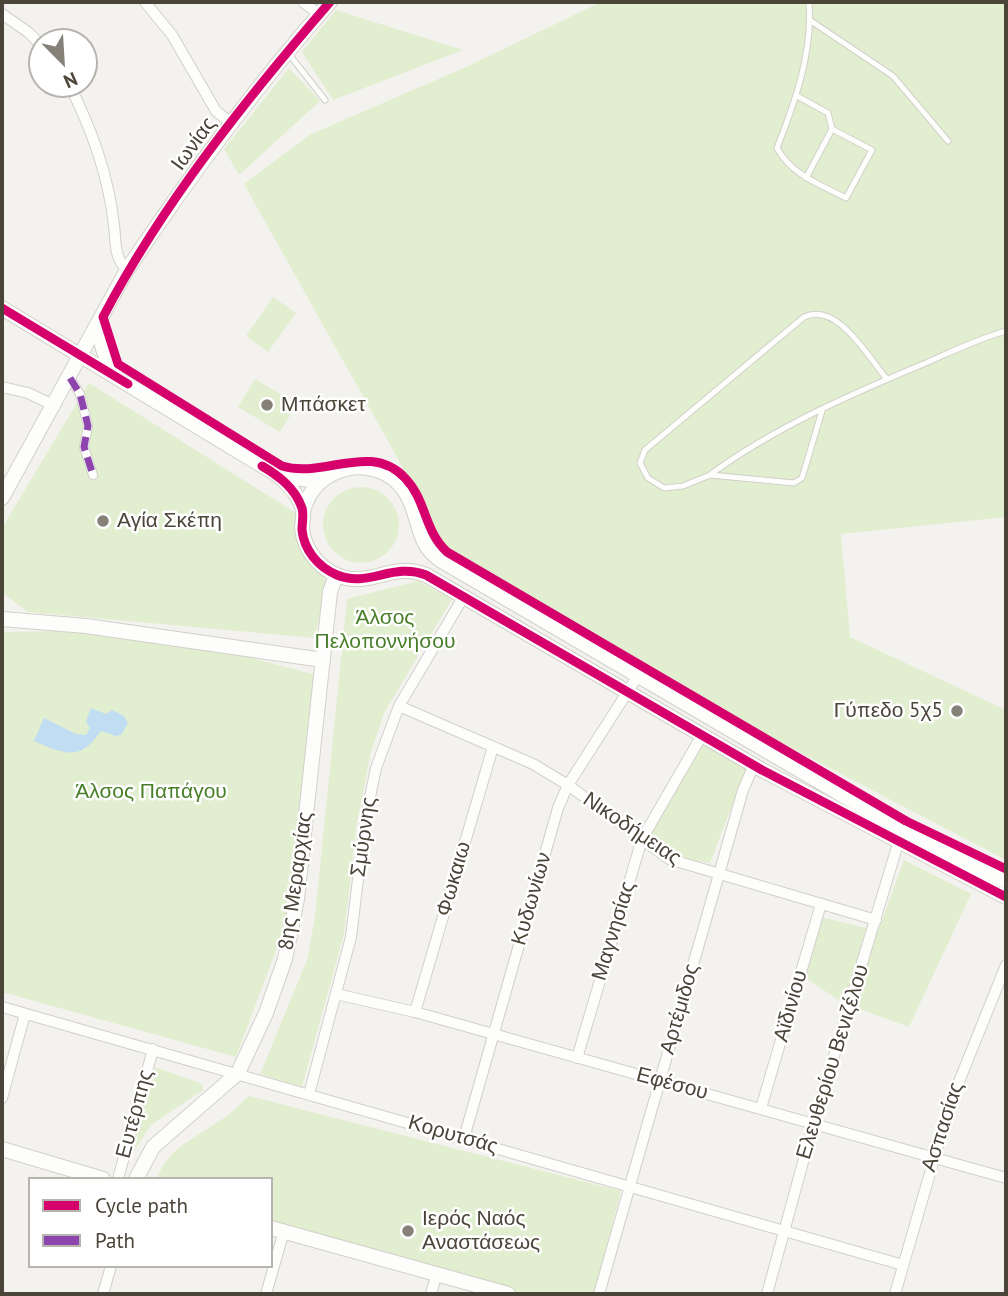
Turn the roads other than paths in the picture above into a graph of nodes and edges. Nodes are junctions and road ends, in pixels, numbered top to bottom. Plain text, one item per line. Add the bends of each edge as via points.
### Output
1 (145, 2) edge
2 (303, 2) edge
3 (330, 2) edge
4 (809, 2) edge
5 (2, 14) edge
6 (319, 14) junction
7 (811, 21) junction
8 (28, 32) edge
9 (288, 53) junction
10 (797, 96) junction
11 (75, 98) edge
12 (325, 100) dead end
13 (230, 123) junction
14 (832, 129) junction
15 (948, 141) dead end
16 (806, 178) junction
17 (127, 270) junction
18 (2, 308) edge
19 (97, 327) junction
20 (1006, 331) edge
21 (82, 356) junction
22 (117, 377) junction
23 (70, 378) junction
24 (887, 379) junction
25 (2, 387) edge
26 (55, 405) junction
27 (822, 411) junction
28 (93, 475) dead end
29 (710, 475) junction
30 (278, 476) junction
31 (324, 478) junction
32 (2, 498) edge
33 (303, 512) junction
34 (336, 575) junction
35 (464, 596) junction
36 (2, 619) edge
37 (323, 660) junction
38 (637, 677) junction
39 (629, 690) junction
40 (399, 706) junction
41 (702, 736) junction
42 (493, 747) junction
43 (763, 749) junction
44 (754, 765) junction
45 (568, 785) junction
46 (900, 836) junction
47 (642, 839) junction
48 (719, 876) junction
49 (1006, 881) edge
50 (1006, 897) edge
51 (821, 904) junction
52 (876, 920) junction
53 (1006, 965) edge
54 (337, 994) junction
55 (2, 1007) edge
56 (415, 1012) junction
57 (25, 1014) junction
58 (495, 1035) junction
59 (153, 1049) junction
60 (577, 1058) junction
61 (238, 1073) junction
62 (659, 1080) junction
63 (309, 1094) junction
64 (2, 1098) edge
65 (761, 1108) junction
66 (814, 1122) junction
67 (464, 1138) junction
68 (2, 1149) edge
69 (932, 1156) junction
70 (96, 1177) edge
71 (119, 1177) edge
72 (137, 1177) edge
73 (1006, 1178) edge
74 (630, 1186) junction
75 (277, 1230) edge
76 (785, 1231) junction
77 (273, 1253) edge
78 (903, 1265) junction
79 (110, 1268) edge
80 (270, 1268) edge
81 (437, 1273) junction
82 (103, 1294) edge
83 (266, 1294) edge
84 (431, 1294) edge
85 (508, 1294) edge
86 (599, 1294) edge
87 (767, 1294) edge
88 (895, 1294) edge

1 - 13 street via 172,35 216,111
2 - 6 street
3 - 6 street, Ιωνίας
4 - 7 lane
5 - 8 street
6 - 9 street, Ιωνίας
7 - 10 lane
7 - 15 lane via 893,76
9 - 12 lane
9 - 13 street, Ιωνίας
10 - 14 lane via 828,114
10 - 16 lane via 777,148 786,164
11 - 17 street via 102,158 118,261
13 - 17 street, Ιωνίας
14 - 16 lane
14 - 16 lane via 872,150 846,198
17 - 19 street, Ιωνίας
18 - 21 street
19 - 21 street, Ιωνίας
19 - 22 street
20 - 24 lane
21 - 22 street
21 - 23 street, Ιωνίας
22 - 30 street
23 - 26 street, Ιωνίας
23 - 28 street via 88,426 84,447
24 - 27 lane
24 - 29 lane via 840,324 824,313 804,317 645,450 640,463 648,478 664,488
25 - 26 street
26 - 32 street, Ιωνίας
27 - 29 lane via 746,448
27 - 29 lane via 799,481
30 - 31 street
30 - 33 street
31 - 33 street
31 - 38 street via 354,467 386,474 409,498 418,533 432,555
33 - 34 street via 307,546 318,563
34 - 35 street via 365,579 406,569
34 - 37 street, 8ης Μεραρχίας
35 - 39 street
35 - 40 street, Σμύρνης
36 - 37 street via 86,626
37 - 61 street, 8ης Μεραρχίας via 293,932
38 - 39 street, Κυδωνίων
38 - 43 street
39 - 41 street
39 - 45 street, Κυδωνίων
40 - 42 street, Νικοδήμειας
40 - 54 street, Σμύρνης via 376,768 351,937
41 - 44 street
41 - 47 street, Μαγνησίας
42 - 45 street, Νικοδήμειας
42 - 56 street, Φωκαιω
43 - 44 street
43 - 46 street
44 - 46 street
44 - 48 street, Αρτέμιδος
45 - 47 street, Νικοδήμειας
45 - 58 street, Κυδωνίων
46 - 49 street
46 - 50 street
46 - 52 street, Ελευθερίου Βενιζέλου
47 - 48 street, Νικοδήμειας via 669,859
47 - 60 street, Μαγνησίας
48 - 51 street, Νικοδήμειας
48 - 62 street, Αρτέμιδος
51 - 52 street, Νικοδήμειας
51 - 65 street, Αϊδινίου
52 - 66 street, Ελευθερίου Βενιζέλου
53 - 69 street, Ασπασίας
54 - 56 street, Εφέσου
54 - 63 street, Σμύρνης
55 - 57 street, Κορυτσάς
56 - 58 street, Εφέσου
57 - 59 street, Κορυτσάς
57 - 64 street
58 - 60 street, Εφέσου
58 - 67 street, Κυδωνίων
59 - 61 street, Κορυτσάς
59 - 71 street, Ευτέρπης
60 - 62 street, Εφέσου
61 - 63 street, Κορυτσάς
61 - 72 street, 8ης Μεραρχίας via 153,1147
62 - 65 street, Εφέσου
62 - 74 street, Αρτέμιδος
63 - 67 street, Κορυτσάς
65 - 66 street, Εφέσου
66 - 69 street, Εφέσου
66 - 76 street, Ελευθερίου Βενιζέλου
67 - 74 street, Κορυτσάς
68 - 70 street
69 - 73 street, Εφέσου
69 - 78 street, Ασπασίας
74 - 76 street, Κορυτσάς
74 - 86 street, Αρτέμιδος
75 - 77 street
75 - 81 street
76 - 78 street, Κορυτσάς
76 - 87 street, Ελευθερίου Βενιζέλου
78 - 88 street, Ασπασίας
79 - 82 street
80 - 83 street
81 - 84 street
81 - 85 street

